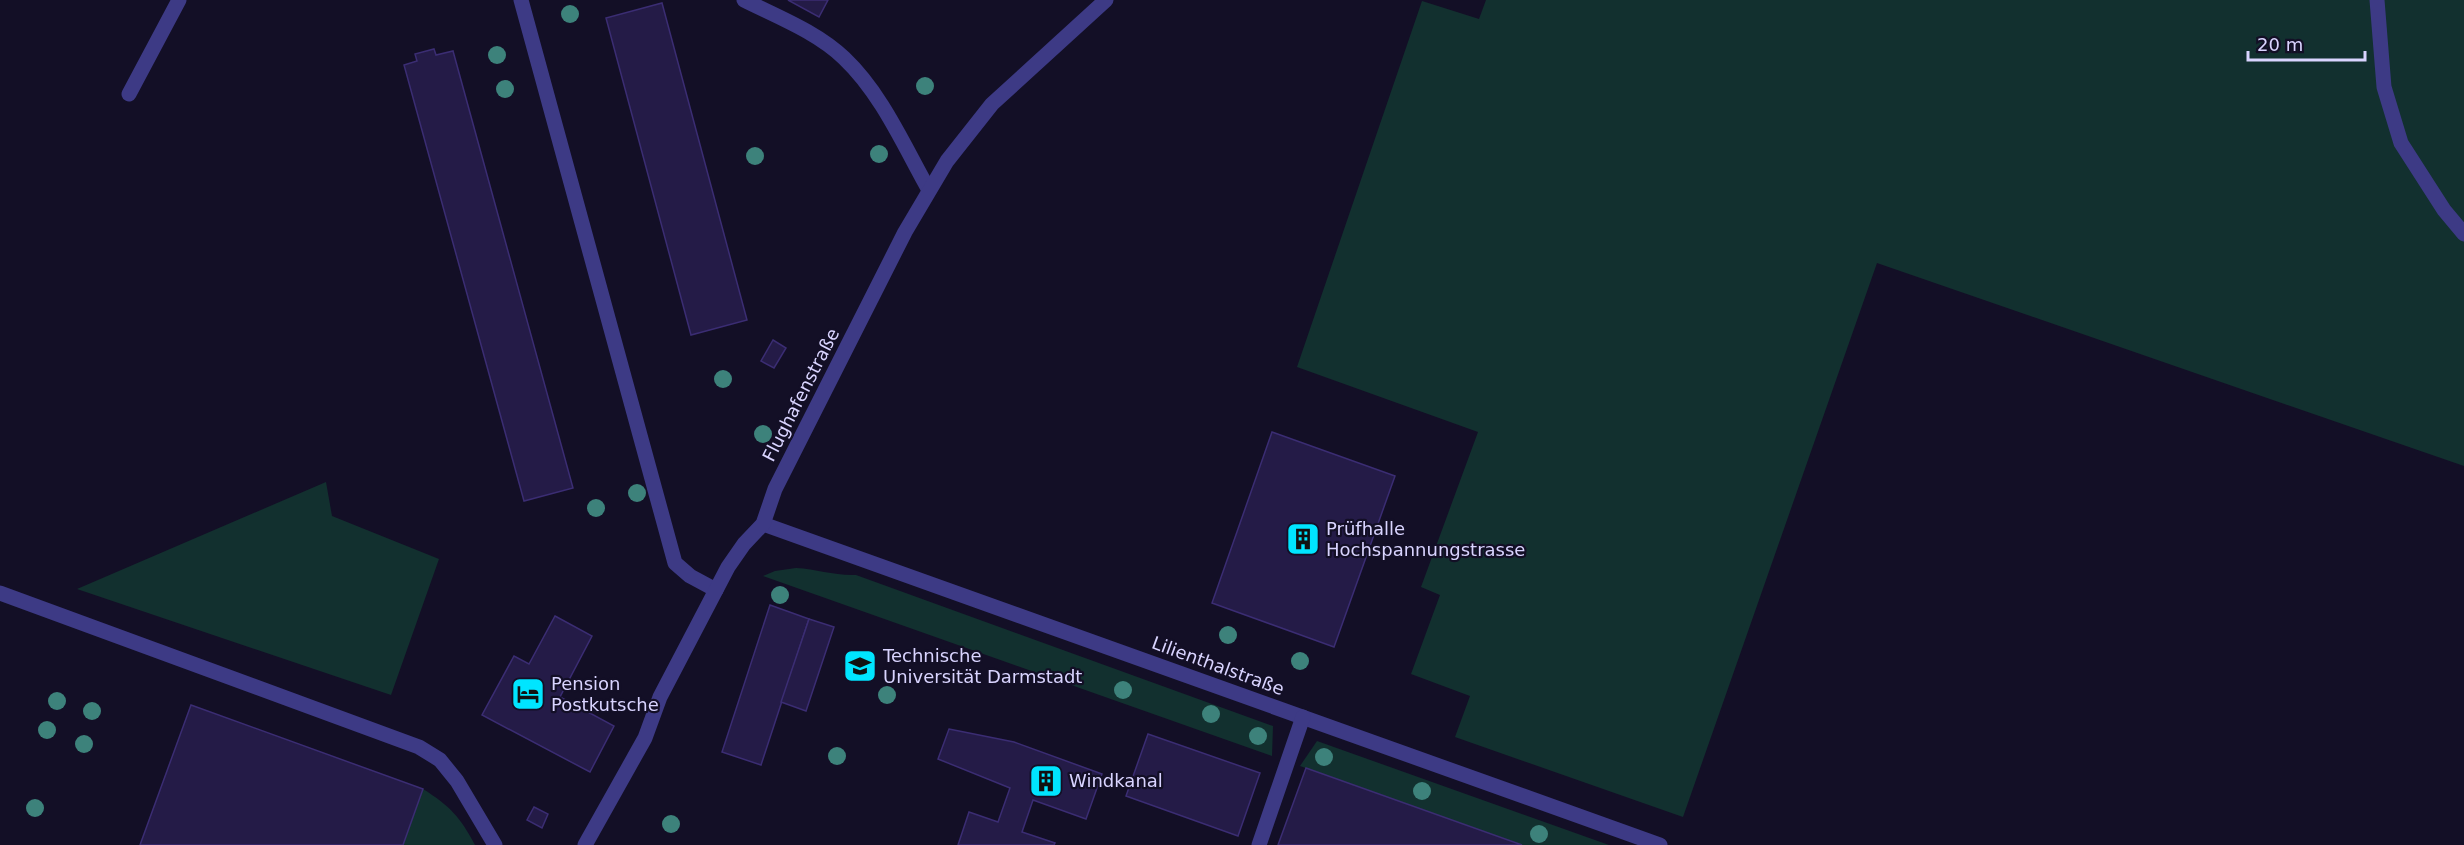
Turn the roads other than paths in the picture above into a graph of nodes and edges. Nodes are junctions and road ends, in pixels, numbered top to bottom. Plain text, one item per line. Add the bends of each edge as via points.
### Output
1 (178, 0) edge
2 (521, 0) edge
3 (744, 0) edge
4 (1106, 0) edge
5 (2377, 0) edge
6 (129, 94) dead end
7 (929, 190) junction
8 (2464, 234) edge
9 (763, 524) junction
10 (716, 590) junction
11 (0, 593) edge
12 (1303, 717) junction
13 (495, 845) edge
14 (585, 845) edge
15 (1259, 845) edge
16 (1660, 845) edge

1 - 6 street
2 - 10 street via 675,562 690,576
3 - 7 street via 809,33 843,57 866,81
4 - 7 street, Flughafenstraße via 992,104
5 - 8 street via 2384,87 2401,143
7 - 9 street, Flughafenstraße via 775,489
9 - 10 street, Flughafenstraße via 744,544
9 - 12 street, Lilienthalstraße
10 - 14 street, Flughafenstraße via 660,697 639,748
11 - 13 street via 419,747 440,760 457,781
12 - 15 street
12 - 16 street, Lilienthalstraße

